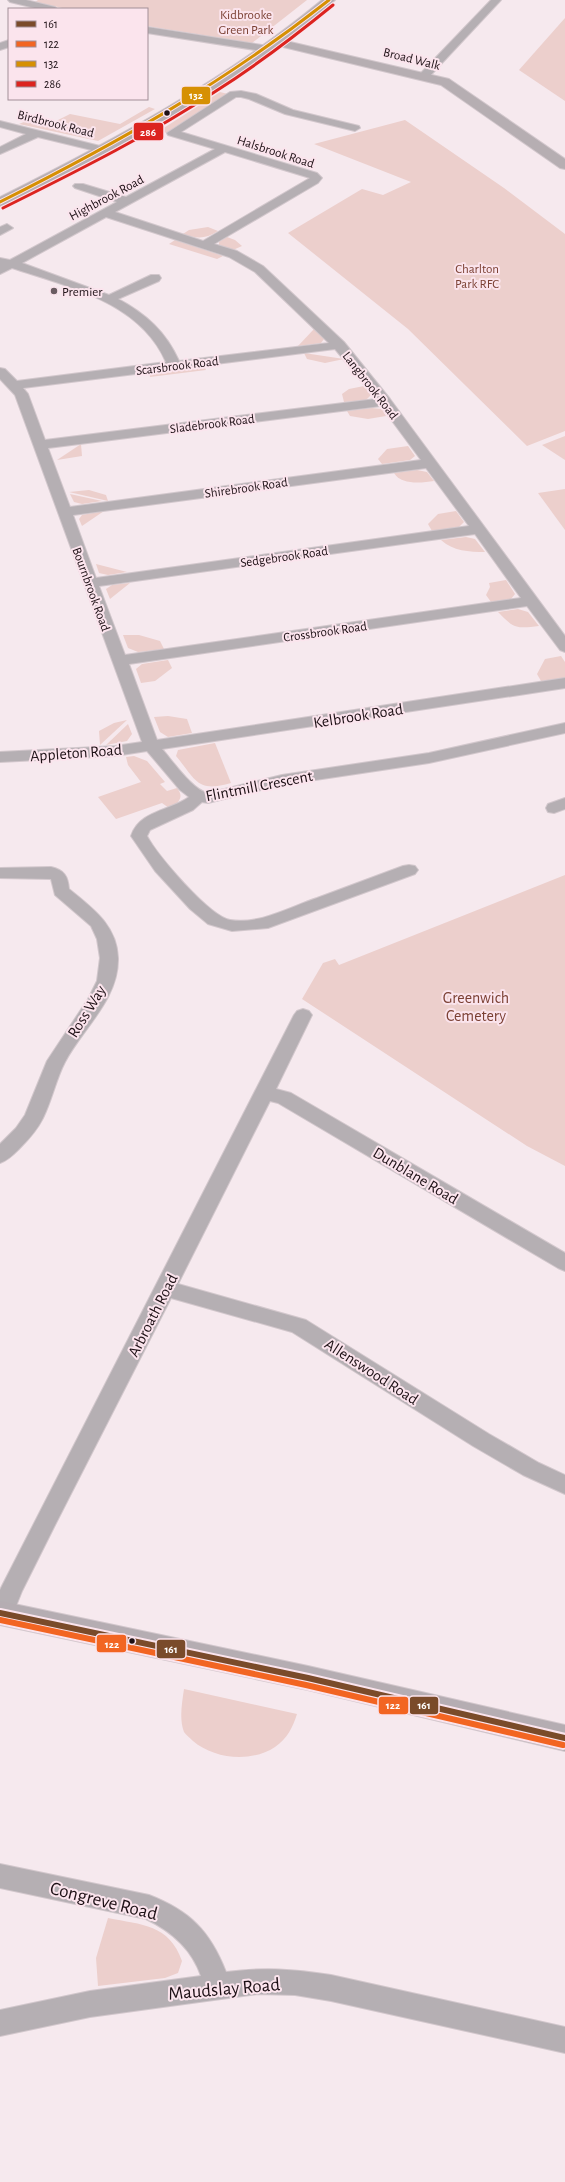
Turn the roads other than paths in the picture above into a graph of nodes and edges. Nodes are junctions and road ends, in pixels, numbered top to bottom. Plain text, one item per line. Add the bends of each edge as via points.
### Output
1 (13, 0) edge
2 (329, 0) edge
3 (496, 0) edge
4 (48, 8) edge
5 (148, 30) edge
6 (272, 45) junction
7 (424, 76) junction
8 (0, 124) edge
9 (355, 128) dead end
10 (37, 133) junction
11 (225, 148) junction
12 (104, 150) junction
13 (0, 151) edge
14 (565, 165) edge
15 (79, 186) dead end
16 (127, 201) junction
17 (0, 202) edge
18 (105, 213) junction
19 (204, 245) junction
20 (6, 262) edge
21 (0, 270) edge
22 (156, 278) dead end
23 (109, 299) junction
24 (340, 345) junction
25 (174, 365) junction
26 (0, 372) edge
27 (14, 384) junction
28 (385, 402) junction
29 (39, 445) junction
30 (430, 463) junction
31 (63, 512) junction
32 (479, 529) junction
33 (90, 583) junction
34 (532, 601) junction
35 (565, 647) edge
36 (119, 661) junction
37 (565, 683) edge
38 (565, 728) edge
39 (151, 746) junction
40 (0, 757) edge
41 (199, 797) junction
42 (409, 870) dead end
43 (0, 873) edge
44 (303, 1015) dead end
45 (265, 1093) junction
46 (0, 1156) edge
47 (565, 1263) edge
48 (166, 1289) junction
49 (565, 1486) edge
50 (1, 1614) edge
51 (565, 1738) edge
52 (0, 1876) edge
53 (218, 1986) junction
54 (0, 2023) edge
55 (565, 2040) edge

1 - 4 street
2 - 6 street
3 - 7 street
5 - 6 street
6 - 7 street, Broad Walk
6 - 12 street via 179,107
7 - 14 street, Broad Walk via 445,82
8 - 10 street, Birdbrook Road
9 - 11 street, Halsbrook Road via 279,109 253,95 234,94 172,133
10 - 12 street, Birdbrook Road
10 - 13 street
11 - 16 street, Highbrook Road
11 - 19 street, Halsbrook Road via 316,178
12 - 17 street
15 - 16 street
16 - 18 street, Highbrook Road
18 - 19 street, Langbrook Road
18 - 20 street, Highbrook Road
19 - 24 street, Langbrook Road via 233,254 259,269
20 - 21 street, Highbrook Road
20 - 23 street
22 - 23 street
23 - 25 street via 150,326 160,337
24 - 25 street, Scarsbrook Road
24 - 28 street, Langbrook Road
25 - 27 street, Scarsbrook Road
26 - 27 street, Bournbrook Road
27 - 29 street, Bournbrook Road via 21,394
28 - 29 street, Sladebrook Road
28 - 30 street, Langbrook Road
29 - 31 street, Bournbrook Road
30 - 31 street, Shirebrook Road
30 - 32 street, Langbrook Road
31 - 33 street, Bournbrook Road
32 - 33 street, Sedgebrook Road
32 - 34 street, Langbrook Road
33 - 36 street, Bournbrook Road
34 - 35 street, Langbrook Road
34 - 36 street, Crossbrook Road
36 - 39 street, Bournbrook Road
37 - 39 street, Kelbrook Road
38 - 41 street, Flintmill Crescent via 429,758 282,780 217,797
39 - 40 street, Appleton Road via 79,754
39 - 41 street, Bournbrook Road via 186,787
41 - 42 street, Flintmill Crescent via 187,806 151,822 142,828 139,836 142,845 177,884 214,920 228,926 262,924
43 - 46 street, Ross Way via 57,874 61,879 61,891 98,923 106,939 109,958 106,981 97,1000 56,1061 34,1117 23,1133
44 - 45 street, Arbroath Road
45 - 47 street, Dunblane Road via 284,1098
45 - 48 street, Arbroath Road
48 - 49 street, Allenswood Road via 299,1326 481,1440
48 - 50 street, Arbroath Road
50 - 51 highway via 308,1678
52 - 53 street, Congreve Road via 149,1907 165,1915 185,1928 202,1946
53 - 54 street, Maudslay Road via 90,2004
53 - 55 street, Maudslay Road via 258,1981 295,1982

